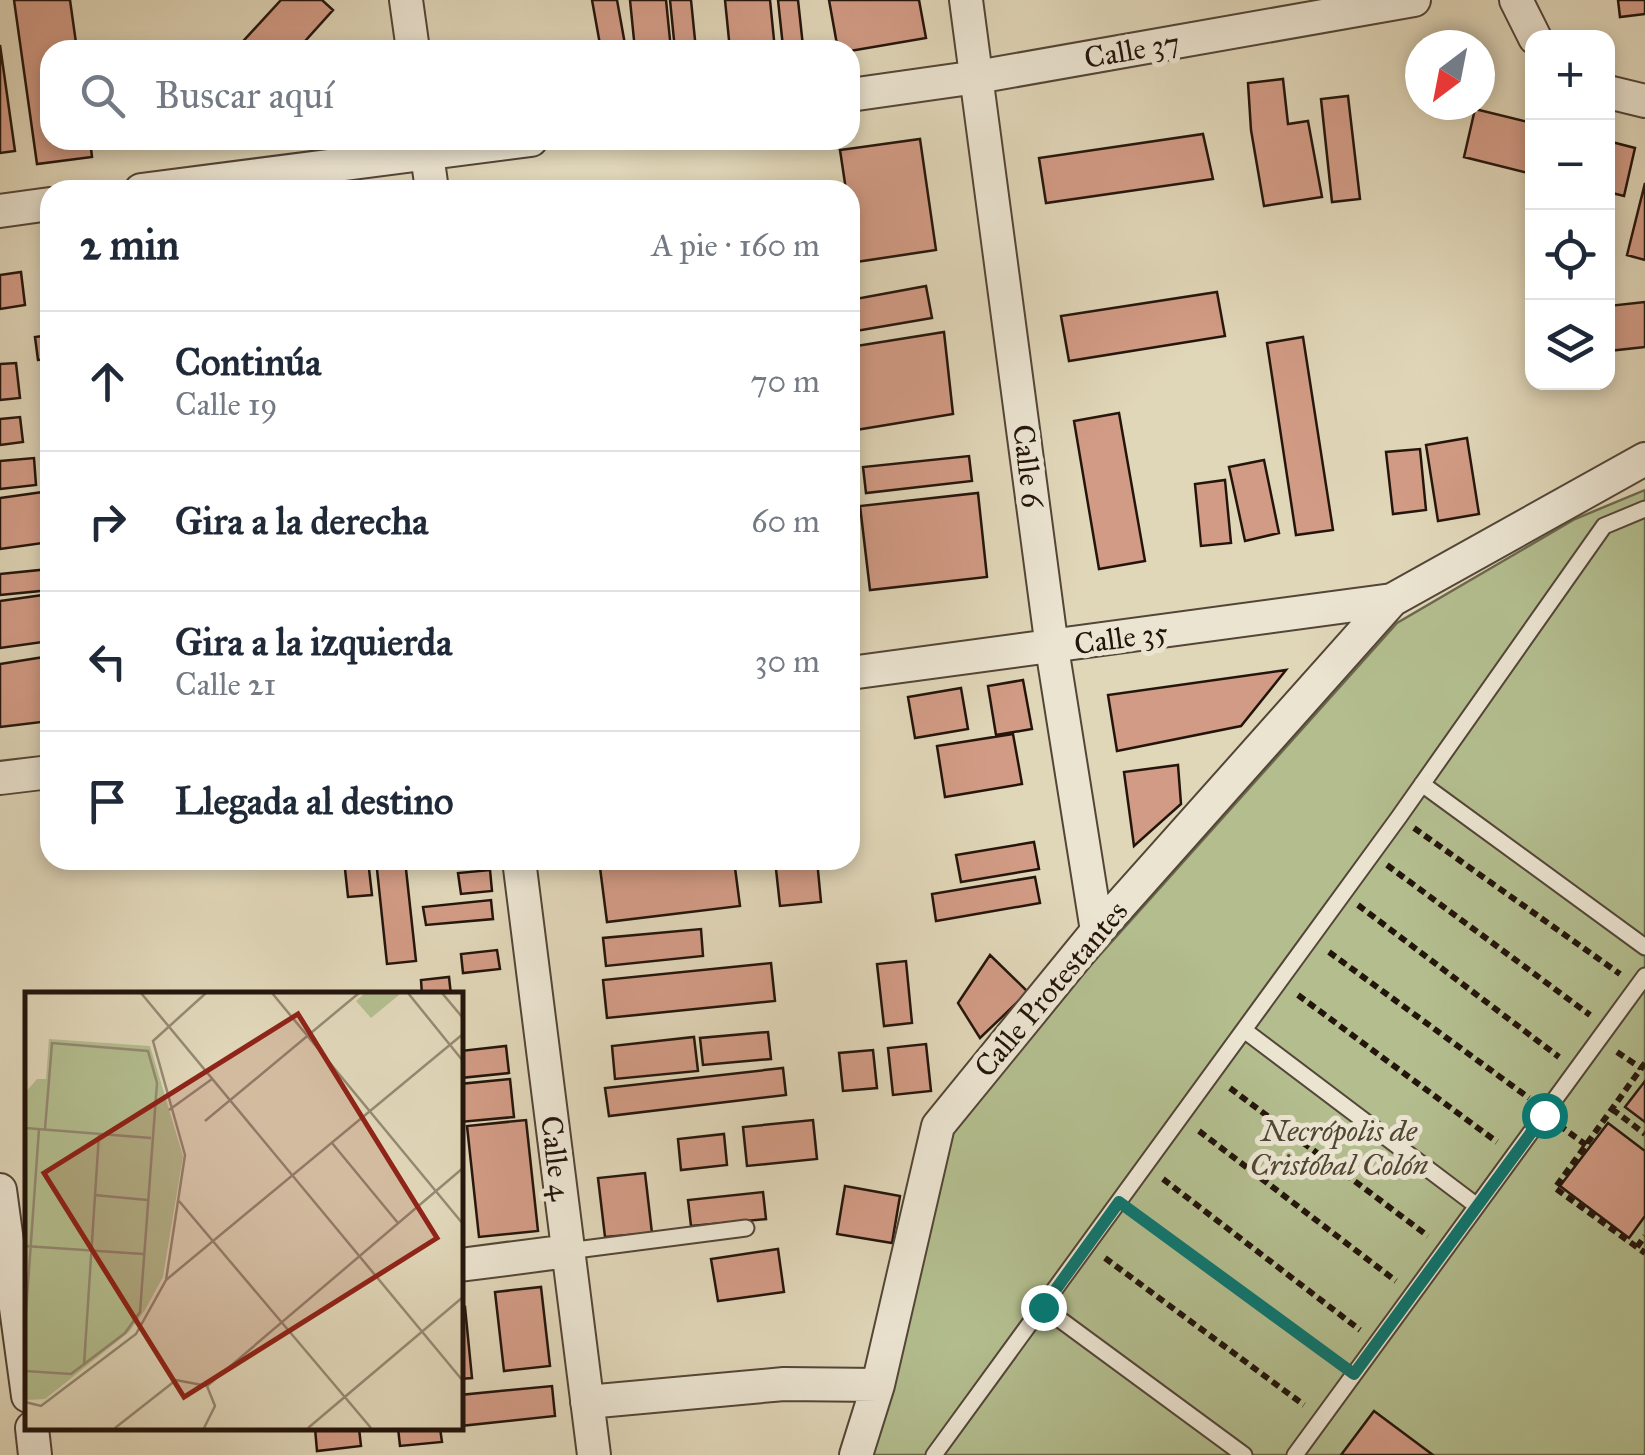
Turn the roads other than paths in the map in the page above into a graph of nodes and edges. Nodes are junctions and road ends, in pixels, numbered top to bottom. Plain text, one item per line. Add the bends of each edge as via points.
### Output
1 (406, 0) edge
2 (966, 0) edge
3 (1414, 0) edge
4 (1516, 0) edge
5 (1532, 30) edge
6 (412, 40) edge
7 (977, 77) junction
8 (860, 94) edge
9 (1615, 94) edge
10 (1645, 100) edge
11 (406, 150) edge
12 (426, 150) edge
13 (207, 180) edge
14 (431, 180) edge
15 (40, 205) edge
16 (0, 211) edge
17 (1645, 459) edge
18 (1645, 509) edge
19 (1392, 600) junction
20 (1052, 648) junction
21 (860, 672) edge
22 (40, 773) edge
23 (0, 778) edge
24 (1422, 784) junction
25 (520, 870) edge
26 (1097, 931) junction
27 (1645, 948) edge
28 (1641, 981) edge
29 (1244, 1030) junction
30 (0, 1190) edge
31 (1477, 1206) junction
32 (746, 1228) dead end
33 (568, 1251) junction
34 (462, 1265) edge
35 (1043, 1307) junction
36 (15, 1322) edge
37 (25, 1379) edge
38 (878, 1385) junction
39 (587, 1402) junction
40 (32, 1430) edge
41 (36, 1455) edge
42 (594, 1455) edge
43 (856, 1455) edge
44 (934, 1455) edge
45 (1244, 1455) edge
46 (1295, 1455) edge

1 - 6 street
2 - 7 street, Calle 6
3 - 7 street, Calle 37
4 - 5 street
7 - 8 street, Calle 37
7 - 20 street, Calle 6
9 - 10 street
11 - 13 street
12 - 14 street
15 - 16 street
17 - 19 street
18 - 24 lane via 1604,526
19 - 20 street, Calle 35
19 - 26 street, Calle Protestantes
20 - 21 street, Calle 35
20 - 26 street, Calle 6
22 - 23 street
24 - 27 lane
24 - 29 lane
25 - 33 street, Calle 4
26 - 38 street, Calle Protestantes via 938,1126
28 - 31 lane
29 - 31 lane
29 - 35 lane
30 - 36 street
31 - 46 lane
32 - 33 lane
33 - 34 street
33 - 39 street, Calle 4
35 - 44 lane
35 - 45 lane
36 - 37 street
38 - 39 street via 784,1384
38 - 43 street, Calle Protestantes
39 - 42 street, Calle 4
40 - 41 street

